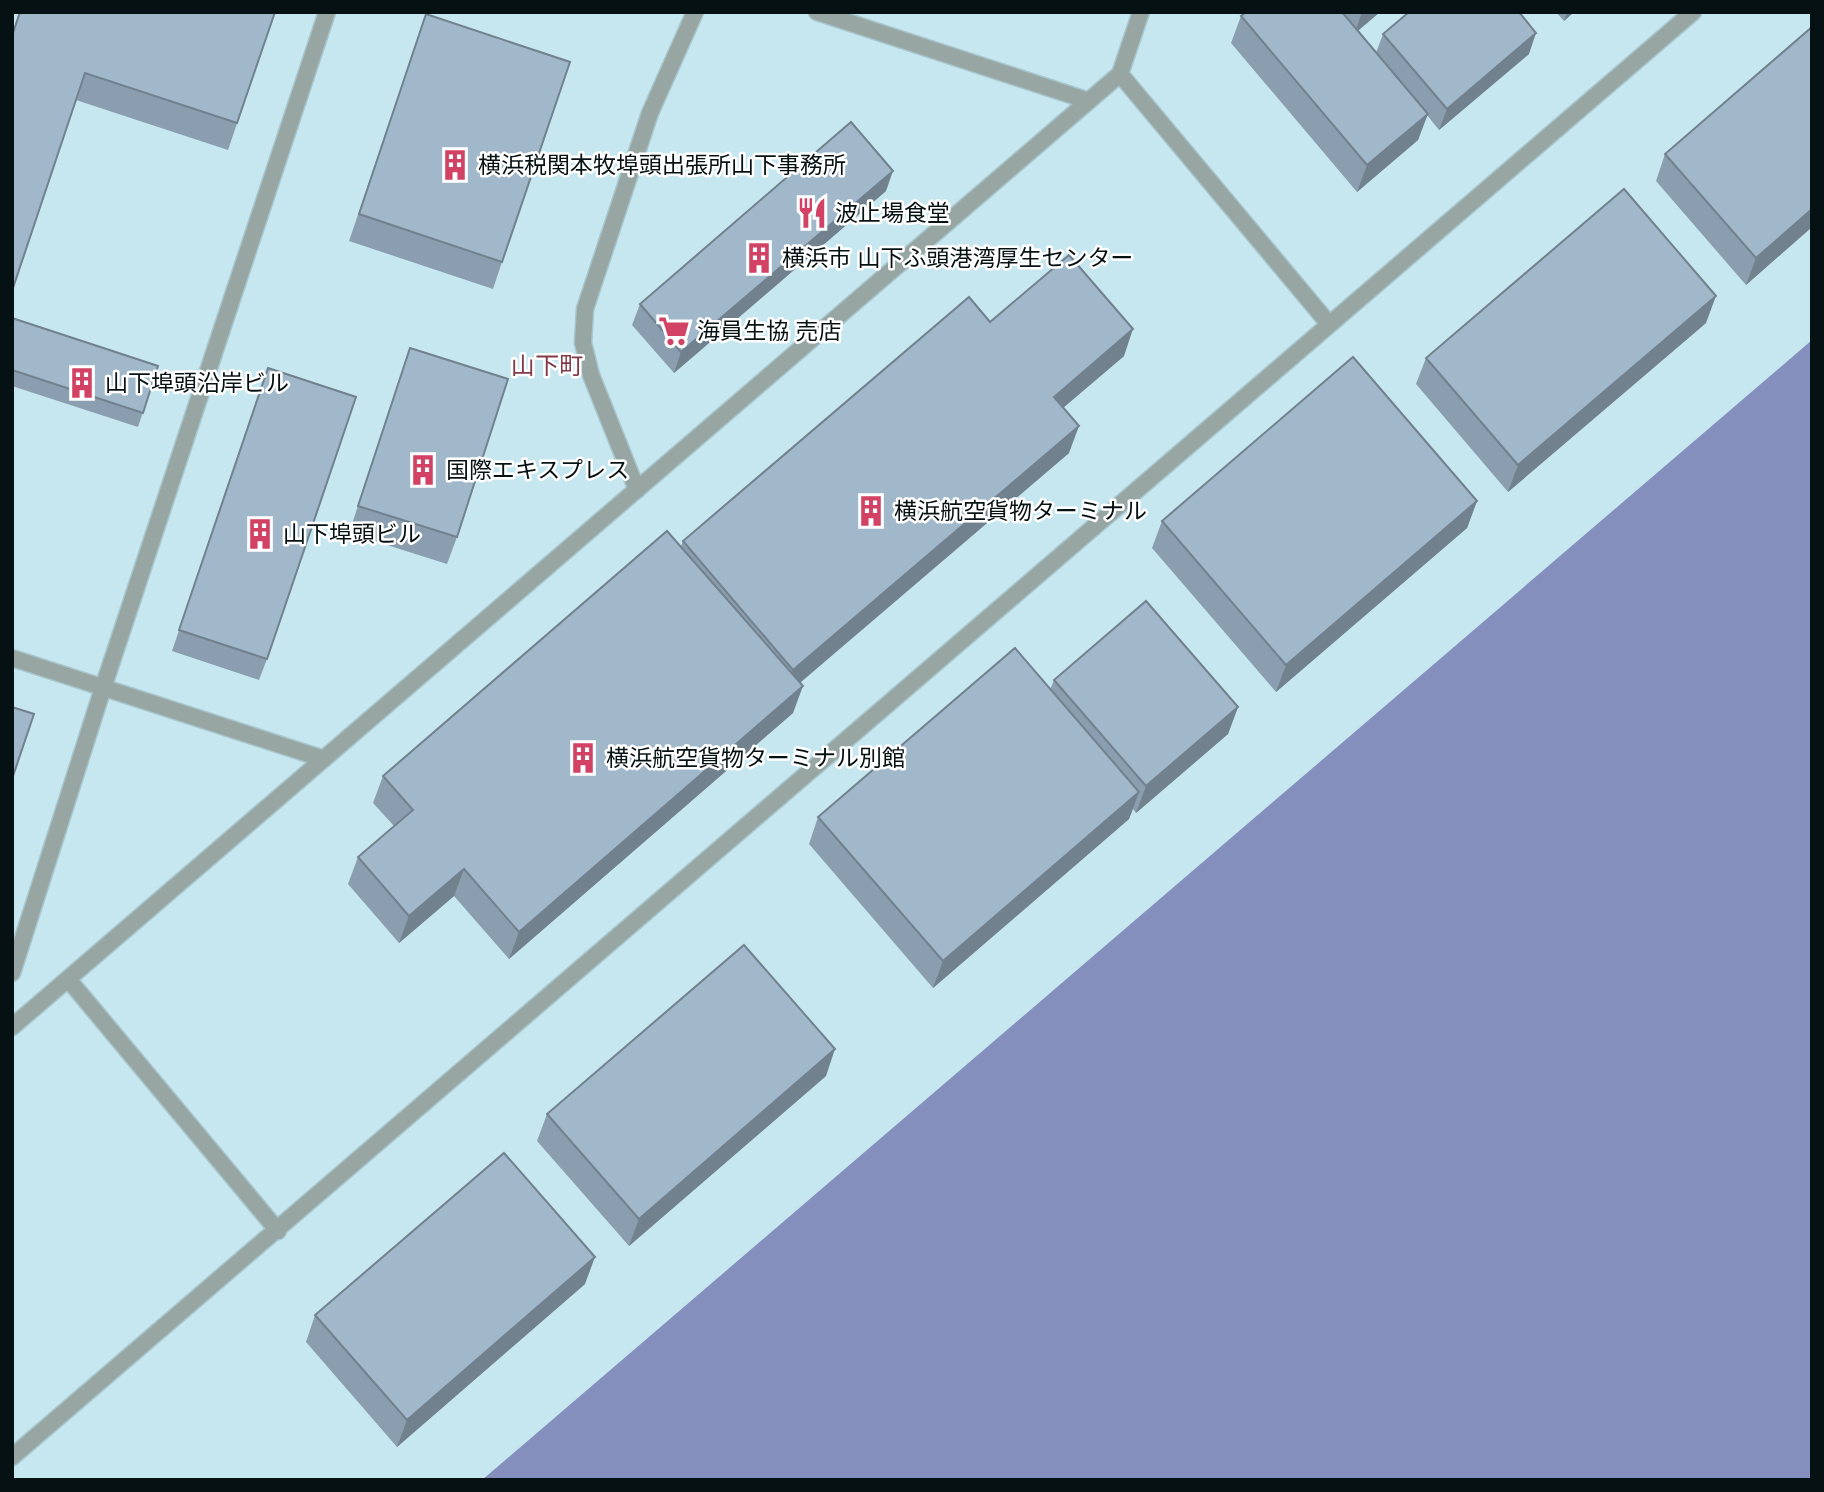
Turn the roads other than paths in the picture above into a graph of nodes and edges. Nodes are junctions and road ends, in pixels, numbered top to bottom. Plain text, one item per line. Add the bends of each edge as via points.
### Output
1 (327, 12) edge
2 (695, 12) edge
3 (817, 12) edge
4 (1141, 12) edge
5 (1693, 12) edge
6 (1120, 74) junction
7 (1089, 101) junction
8 (1329, 324) junction
9 (637, 490) junction
10 (12, 658) edge
11 (103, 688) junction
12 (324, 759) junction
13 (12, 974) edge
14 (68, 979) junction
15 (12, 1027) edge
16 (278, 1231) junction
17 (12, 1457) edge

1 - 11 lane
2 - 9 lane via 650,113 585,309 583,343 592,375
3 - 7 lane
4 - 6 lane
5 - 8 lane
6 - 7 lane
6 - 8 lane
7 - 9 lane
8 - 16 lane
9 - 12 lane
10 - 11 lane
11 - 12 lane
11 - 13 lane
12 - 14 lane
14 - 15 lane
14 - 16 lane
16 - 17 lane

